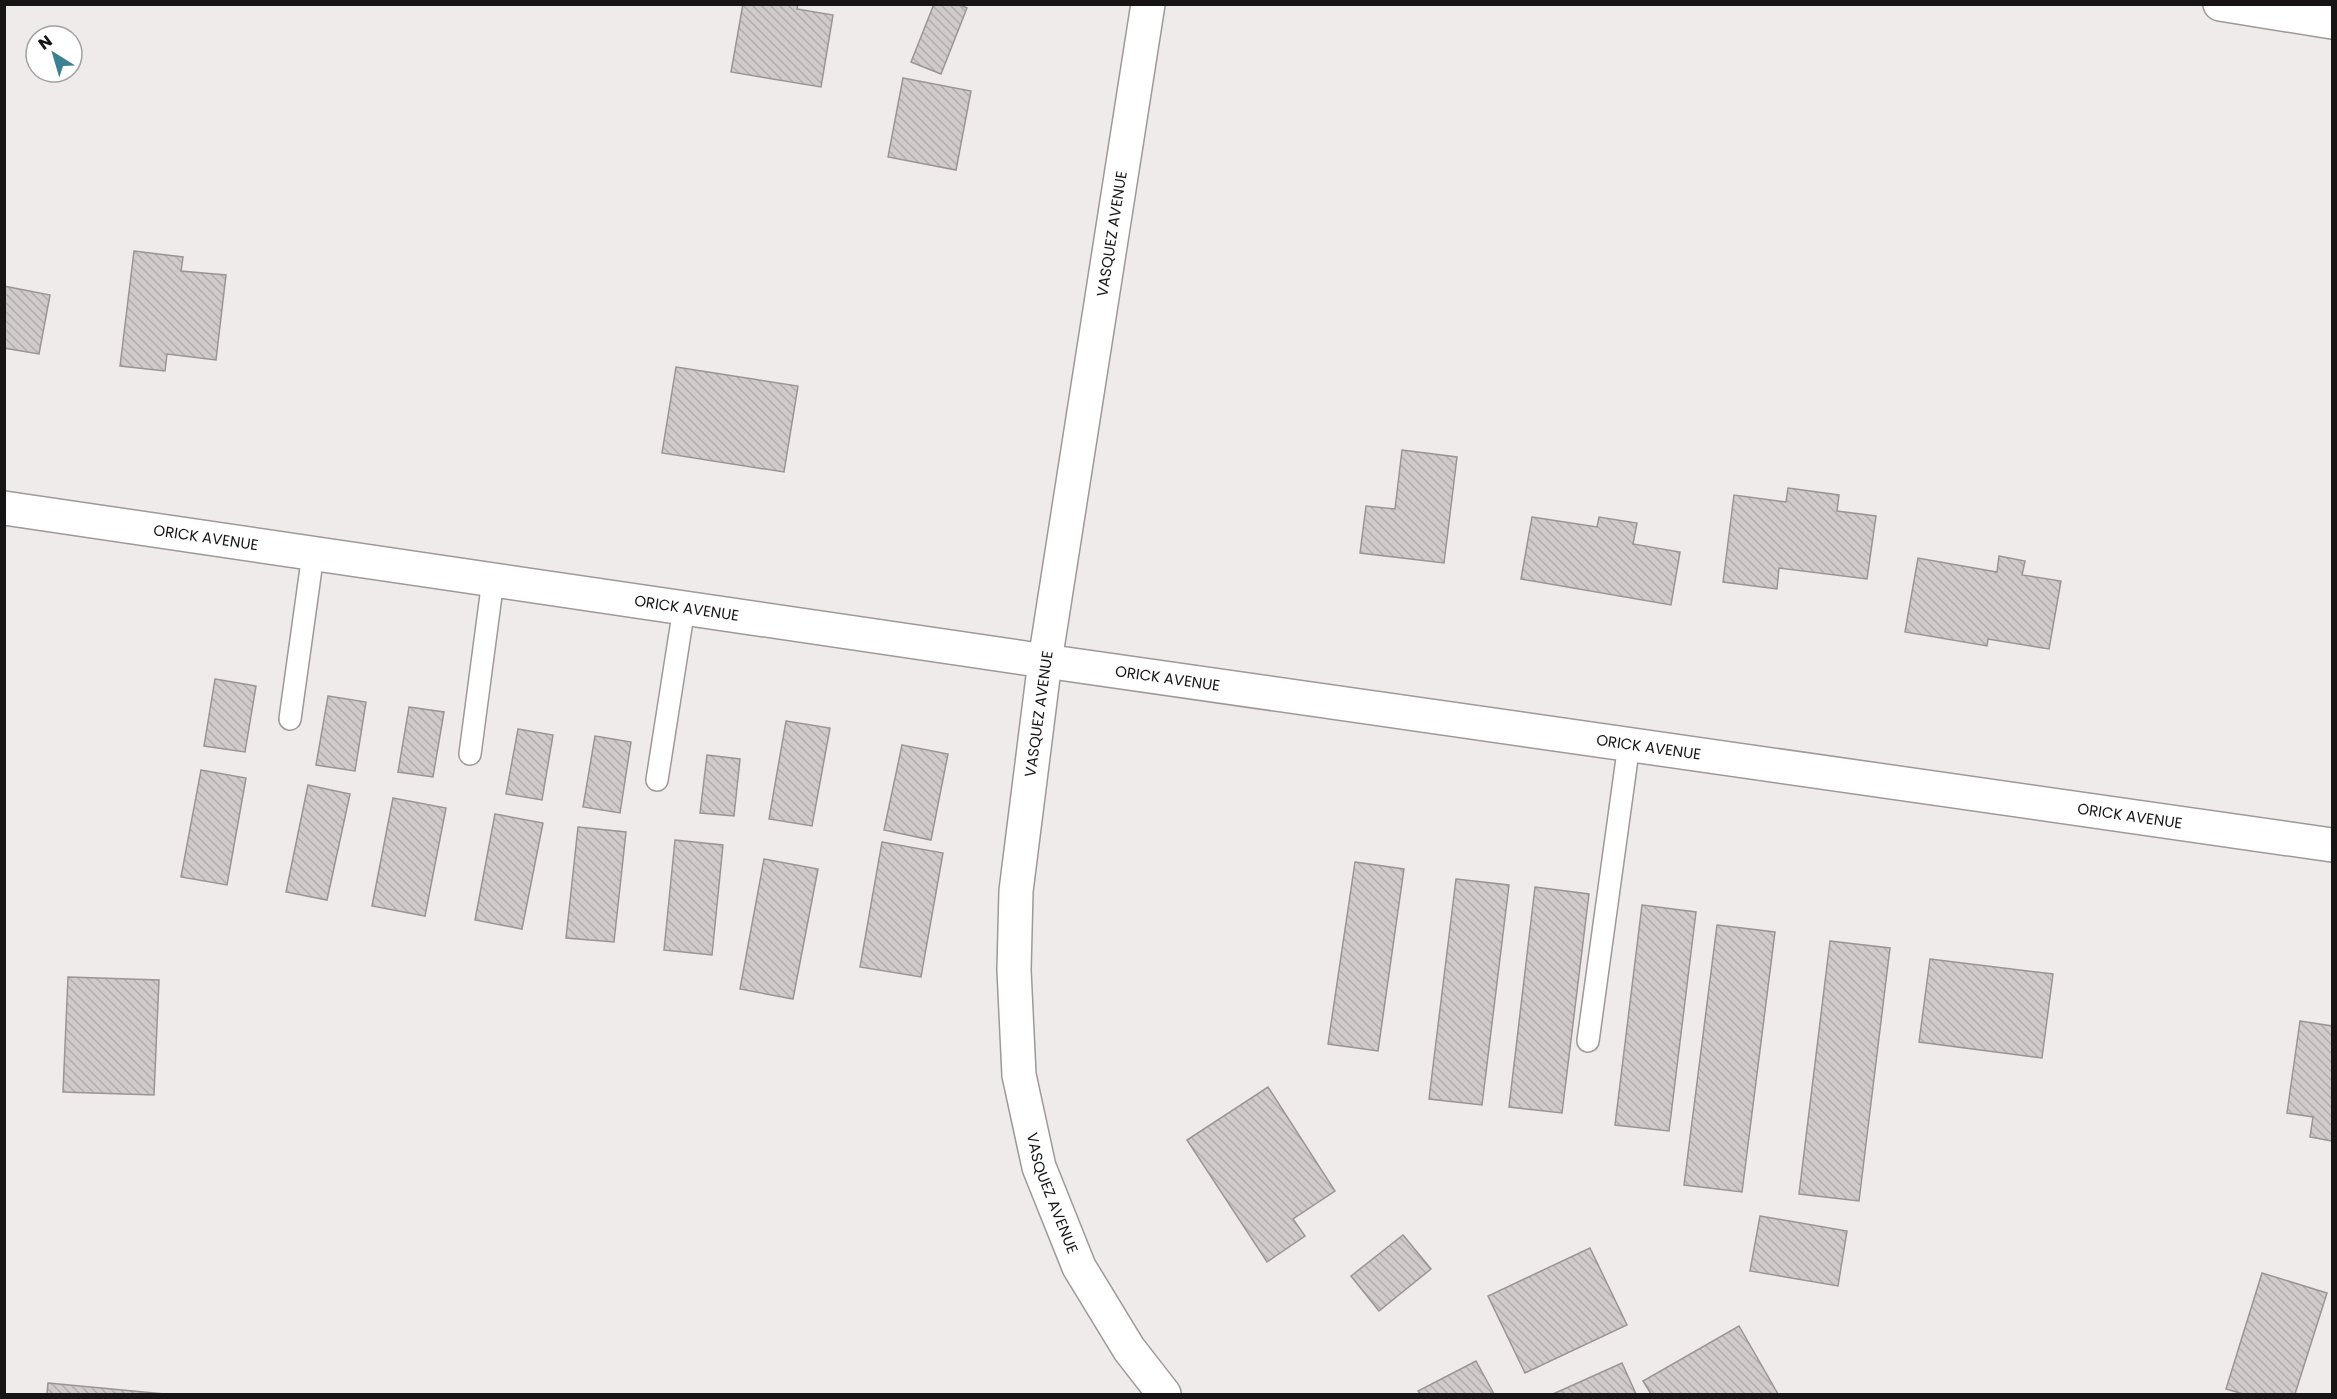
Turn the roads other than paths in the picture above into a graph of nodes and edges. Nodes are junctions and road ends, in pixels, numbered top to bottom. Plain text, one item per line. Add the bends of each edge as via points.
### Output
1 (1148, 4) edge
2 (2220, 4) edge
3 (2332, 22) edge
4 (4, 508) edge
5 (313, 554) junction
6 (493, 580) junction
7 (684, 608) junction
8 (1046, 661) junction
9 (290, 719) dead end
10 (1629, 744) junction
11 (470, 754) dead end
12 (657, 780) dead end
13 (2332, 845) edge
14 (1588, 1041) dead end
15 (1164, 1395) edge

1 - 8 street, VASQUEZ AVENUE
2 - 3 street
4 - 5 street, ORICK AVENUE
5 - 6 street, ORICK AVENUE
5 - 9 lane
6 - 7 street, ORICK AVENUE
6 - 11 lane
7 - 8 street, ORICK AVENUE
7 - 12 lane
8 - 10 street, ORICK AVENUE
8 - 15 street, VASQUEZ AVENUE via 1016,891 1014,970 1019,1074 1039,1167 1079,1267 1129,1349
10 - 13 street, ORICK AVENUE
10 - 14 lane

